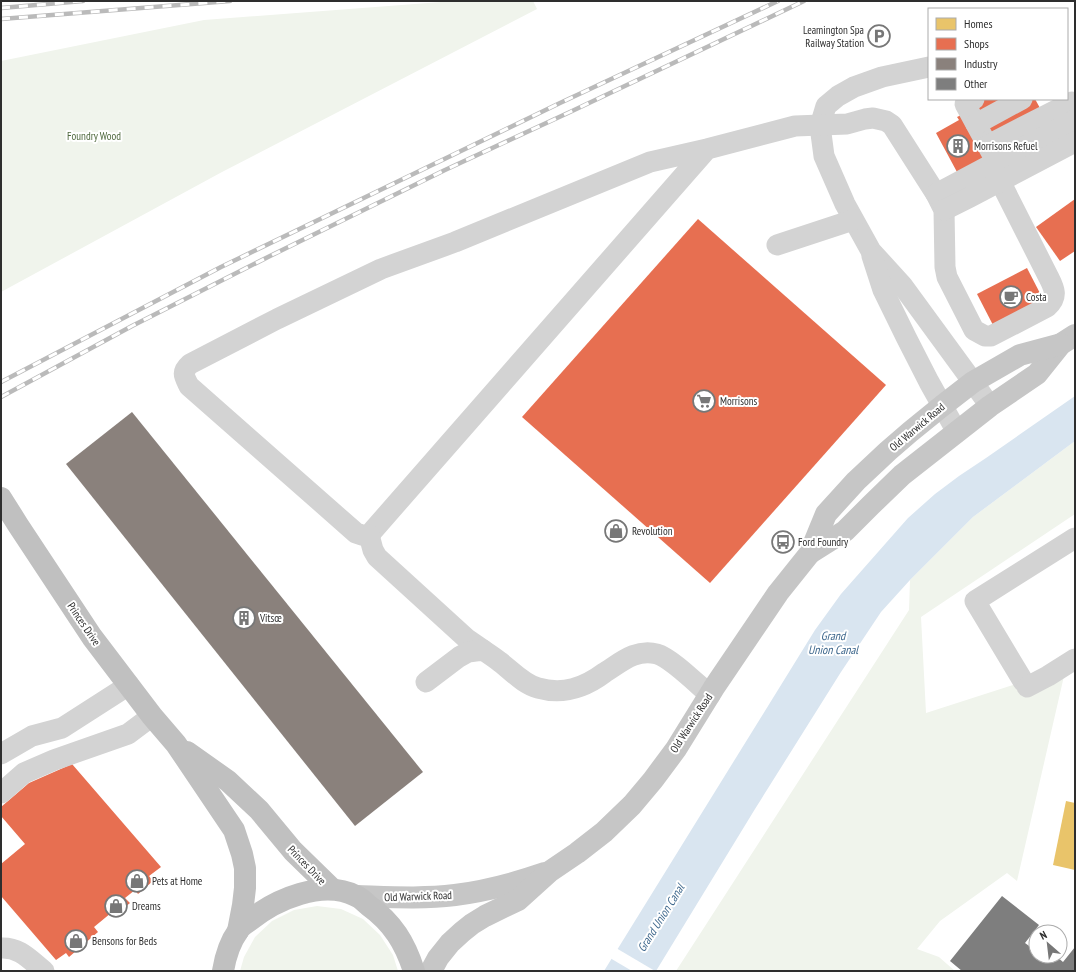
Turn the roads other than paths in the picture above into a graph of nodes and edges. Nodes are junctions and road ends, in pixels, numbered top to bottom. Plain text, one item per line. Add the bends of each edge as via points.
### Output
1 (928, 67) edge
2 (972, 100) edge
3 (1020, 100) edge
4 (1072, 106) edge
5 (976, 124) junction
6 (820, 126) junction
7 (1075, 142) edge
8 (707, 149) junction
9 (998, 166) junction
10 (940, 202) junction
11 (853, 220) junction
12 (777, 244) dead end
13 (871, 251) junction
14 (1068, 340) edge
15 (973, 382) junction
16 (942, 406) junction
17 (990, 406) junction
18 (957, 432) junction
19 (1, 498) edge
20 (369, 534) junction
21 (1075, 538) edge
22 (810, 552) junction
23 (483, 650) junction
24 (1075, 659) edge
25 (426, 682) dead end
26 (129, 685) junction
27 (710, 694) junction
28 (152, 716) junction
29 (176, 744) junction
30 (1, 754) edge
31 (1, 793) edge
32 (549, 872) junction
33 (332, 889) junction
34 (357, 896) junction
35 (238, 931) junction
36 (1, 948) edge
37 (222, 969) edge
38 (44, 971) edge
39 (414, 971) edge
40 (431, 971) edge

1 - 6 lane via 882,77 854,87 826,106
2 - 5 lane via 965,104
3 - 5 lane
4 - 9 lane
5 - 9 lane
6 - 8 lane via 795,126
6 - 10 lane via 847,124 873,118 886,121 892,125
6 - 11 lane via 824,156
7 - 9 lane
8 - 20 lane
8 - 20 lane via 650,162 382,269 278,319 185,368 184,376 189,386 356,533
9 - 10 lane via 970,198
9 - 10 lane via 1053,286 1055,295 1053,302 1047,307 991,336 974,330 947,277
11 - 12 lane
11 - 13 lane
13 - 15 lane via 902,285
13 - 16 lane via 883,290
14 - 15 main road, Old Warwick Road via 1020,355
14 - 17 main road, Old Warwick Road via 1037,374
15 - 16 main road, Old Warwick Road
15 - 17 lane
16 - 18 lane
16 - 22 main road, Old Warwick Road via 888,451 826,514
17 - 18 main road, Old Warwick Road
18 - 22 main road, Old Warwick Road via 897,479 845,532
19 - 26 highway, Princes Drive via 92,637
20 - 23 lane via 377,557 467,639
21 - 24 lane via 975,601 1025,684 1048,676
22 - 27 main road, Old Warwick Road via 778,593
23 - 25 lane via 468,652
23 - 27 lane via 531,685 558,691 571,690 592,681 631,656 656,654 669,660
26 - 28 highway, Princes Drive
26 - 30 lane via 62,728 32,736
27 - 32 main road, Old Warwick Road via 676,748 632,805 604,832
28 - 29 highway, Princes Drive
28 - 31 lane via 128,734 24,773
29 - 33 highway, Princes Drive via 228,781 259,810 293,851
29 - 35 highway, Princes Drive via 234,830 242,854 246,888
32 - 34 main road, Old Warwick Road via 493,888 455,895
32 - 40 main road, Old Warwick Road via 518,900 485,916 462,932 438,958
33 - 34 highway
33 - 35 highway via 302,893 275,904
34 - 39 highway via 386,919 399,936
35 - 37 highway
36 - 38 lane via 21,952

